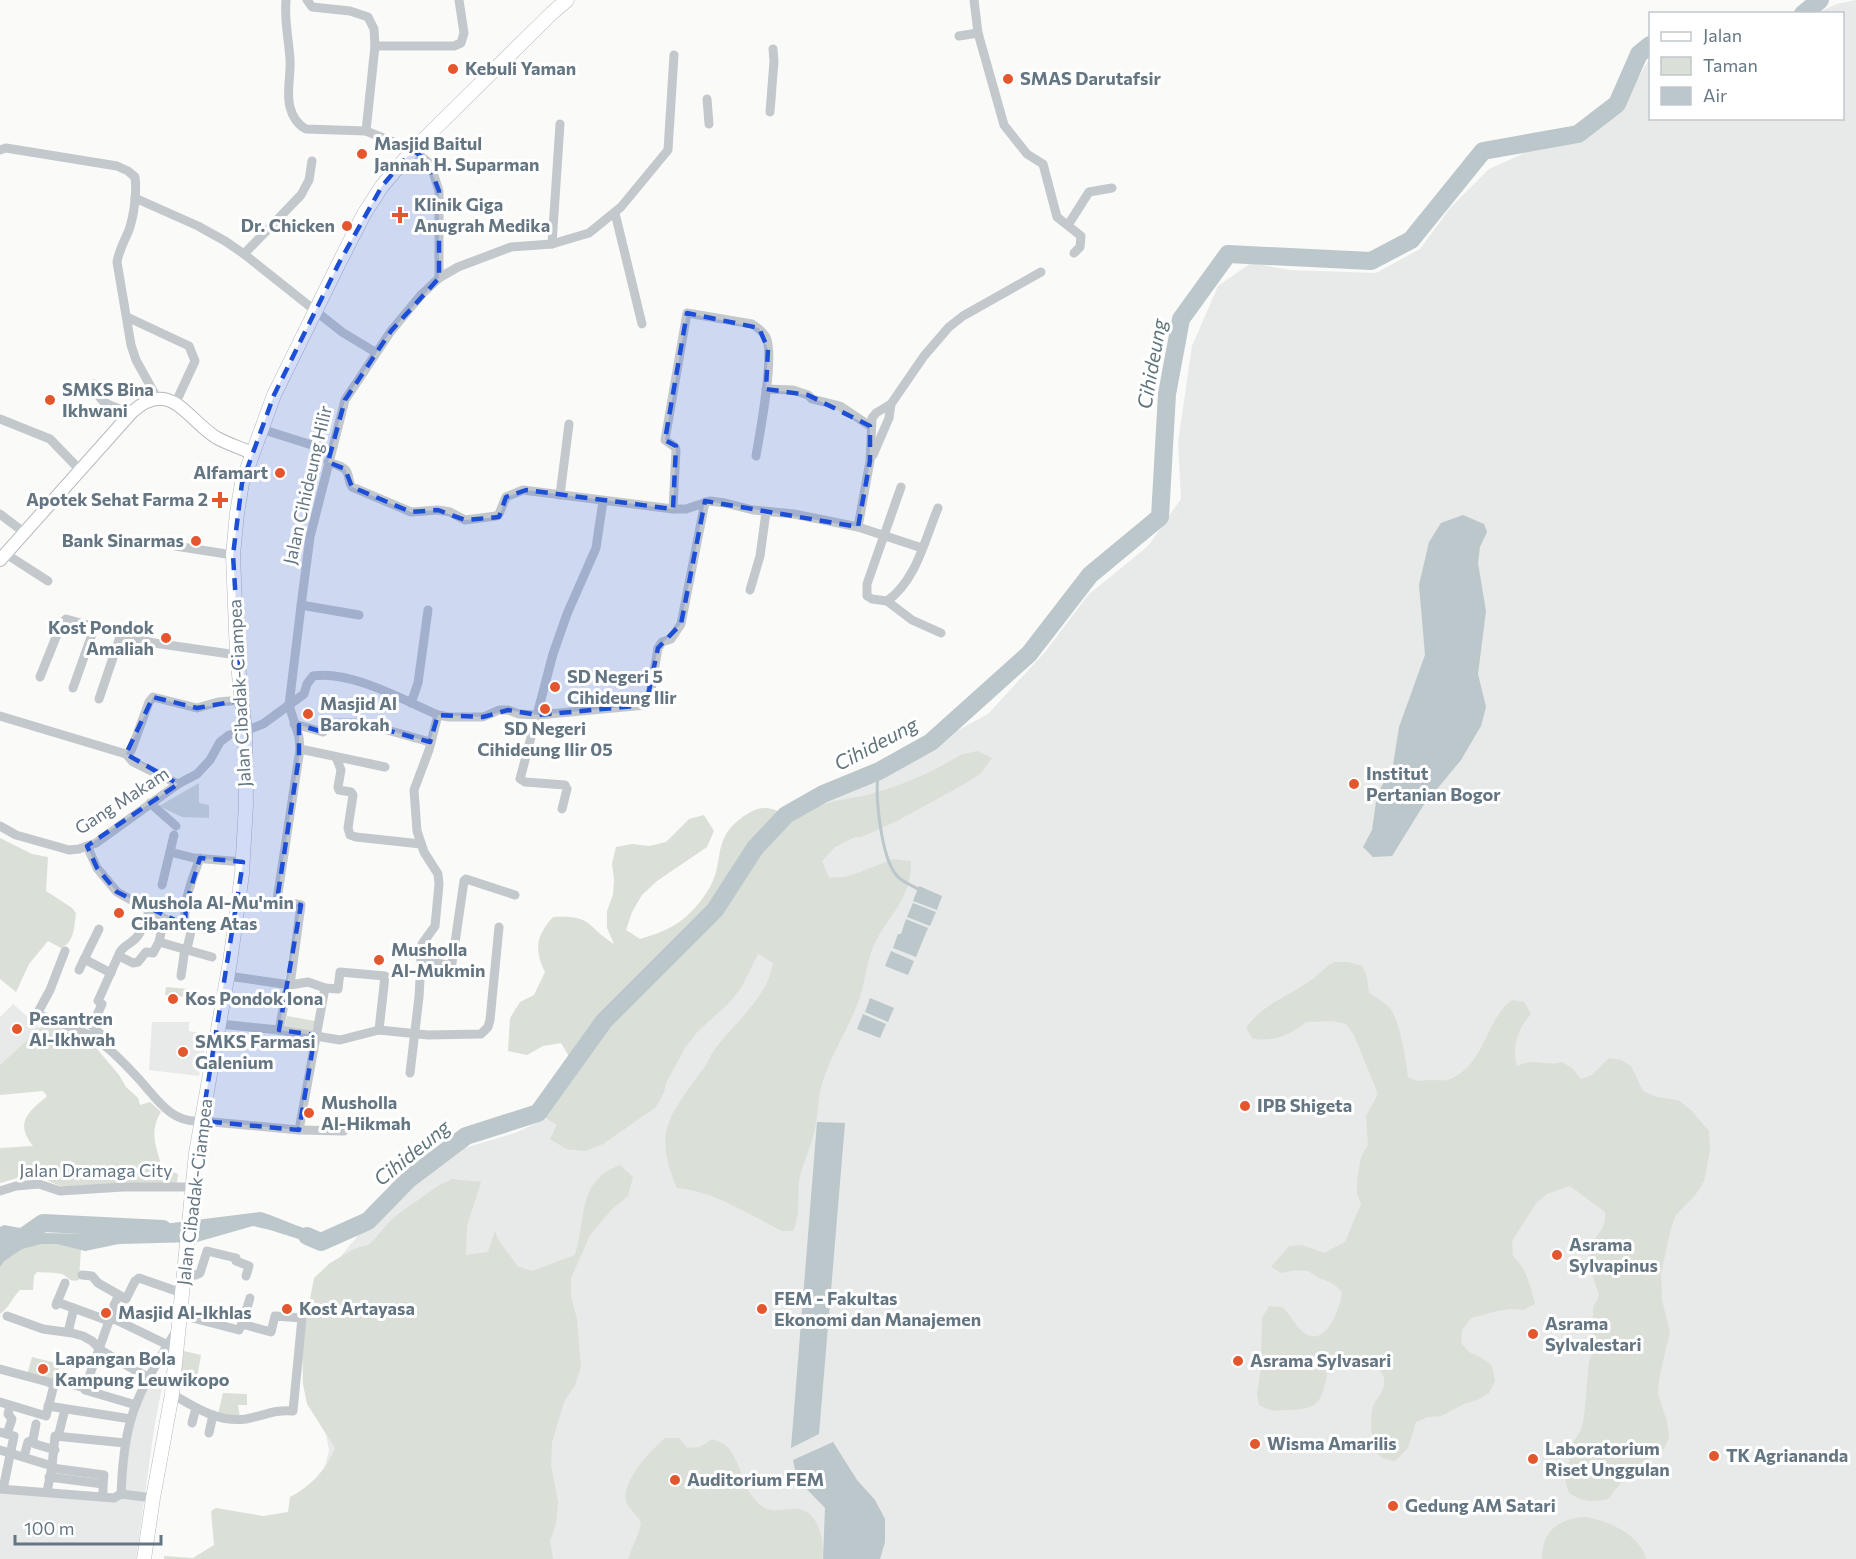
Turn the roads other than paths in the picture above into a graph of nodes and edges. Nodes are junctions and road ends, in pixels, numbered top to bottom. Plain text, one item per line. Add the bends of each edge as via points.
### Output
1 (286, 0) edge
2 (307, 0) edge
3 (459, 0) edge
4 (567, 0) edge
5 (974, 0) edge
6 (978, 33) junction
7 (959, 36) dead end
8 (375, 46) junction
9 (772, 49) dead end
10 (674, 55) dead end
11 (707, 99) dead end
12 (770, 112) dead end
13 (560, 124) dead end
14 (709, 124) dead end
15 (366, 131) junction
16 (0, 150) edge
17 (412, 150) junction
18 (312, 160) dead end
19 (1112, 188) dead end
20 (135, 198) junction
21 (615, 213) junction
22 (1068, 225) junction
23 (552, 244) junction
24 (1074, 253) dead end
25 (244, 254) junction
26 (1041, 272) dead end
27 (439, 278) junction
28 (316, 312) junction
29 (127, 316) junction
30 (642, 324) dead end
31 (375, 352) junction
32 (94, 384) dead end
33 (766, 388) junction
34 (157, 398) junction
35 (176, 402) junction
36 (891, 404) junction
37 (132, 412) junction
38 (0, 418) edge
39 (569, 424) dead end
40 (870, 426) junction
41 (261, 429) junction
42 (331, 451) junction
43 (252, 453) junction
44 (756, 456) dead end
45 (870, 460) junction
46 (328, 462) junction
47 (80, 470) junction
48 (901, 487) dead end
49 (560, 495) junction
50 (603, 501) junction
51 (705, 502) junction
52 (938, 508) dead end
53 (673, 509) junction
54 (766, 512) junction
55 (0, 514) edge
56 (858, 527) junction
57 (25, 533) junction
58 (884, 536) junction
59 (175, 546) dead end
60 (922, 548) junction
61 (233, 555) junction
62 (3, 557) edge
63 (48, 581) dead end
64 (750, 590) dead end
65 (887, 601) junction
66 (301, 605) junction
67 (428, 609) dead end
68 (359, 615) dead end
69 (94, 626) junction
70 (941, 633) dead end
71 (121, 634) junction
72 (237, 655) junction
73 (40, 677) dead end
74 (73, 688) dead end
75 (99, 699) dead end
76 (242, 700) junction
77 (411, 703) junction
78 (289, 705) junction
79 (438, 715) junction
80 (538, 715) junction
81 (0, 716) edge
82 (294, 724) junction
83 (245, 731) junction
84 (430, 742) junction
85 (300, 749) junction
86 (126, 754) junction
87 (336, 757) junction
88 (385, 767) dead end
89 (178, 784) junction
90 (153, 805) junction
91 (562, 809) dead end
92 (0, 826) edge
93 (421, 844) junction
94 (87, 846) junction
95 (171, 852) junction
96 (200, 858) junction
97 (243, 862) junction
98 (162, 885) dead end
99 (515, 895) dead end
100 (150, 910) junction
101 (164, 919) junction
102 (189, 926) junction
103 (499, 927) dead end
104 (99, 929) dead end
105 (210, 930) dead end
106 (159, 942) junction
107 (186, 949) junction
108 (65, 951) dead end
109 (119, 956) junction
110 (212, 957) dead end
111 (84, 959) junction
112 (422, 960) junction
113 (79, 969) dead end
114 (111, 973) junction
115 (181, 976) dead end
116 (228, 976) junction
117 (290, 985) junction
118 (325, 987) junction
119 (220, 1024) junction
120 (279, 1030) junction
121 (379, 1030) junction
122 (315, 1035) junction
123 (414, 1035) junction
124 (108, 1050) junction
125 (410, 1074) dead end
126 (202, 1121) junction
127 (298, 1130) junction
128 (344, 1131) dead end
129 (193, 1185) junction
130 (0, 1191) edge
131 (185, 1268) junction
132 (82, 1275) dead end
133 (246, 1276) dead end
134 (66, 1283) dead end
135 (182, 1293) junction
136 (119, 1295) junction
137 (250, 1298) dead end
138 (74, 1308) junction
139 (7, 1316) dead end
140 (111, 1320) junction
141 (180, 1320) junction
142 (242, 1324) junction
143 (68, 1332) junction
144 (168, 1345) junction
145 (99, 1348) junction
146 (0, 1369) edge
147 (149, 1378) junction
148 (54, 1385) junction
149 (85, 1390) dead end
150 (171, 1394) junction
151 (0, 1402) edge
152 (136, 1405) junction
153 (10, 1406) junction
154 (48, 1406) junction
155 (196, 1408) junction
156 (65, 1409) junction
157 (213, 1415) junction
158 (130, 1419) junction
159 (192, 1423) dead end
160 (36, 1424) dead end
161 (3, 1433) edge
162 (209, 1433) dead end
163 (58, 1437) junction
164 (32, 1441) junction
165 (126, 1443) junction
166 (55, 1450) junction
167 (5, 1451) edge
168 (24, 1457) junction
169 (51, 1470) junction
170 (2, 1489) edge
171 (47, 1492) junction
172 (121, 1494) junction
173 (103, 1497) junction
174 (153, 1498) junction
175 (144, 1559) edge

1 - 15 street via 289,105 294,117 306,129
2 - 8 street via 312,7 368,17 374,28
3 - 8 street via 464,33 461,43
4 - 17 highway, Jalan Cibadak-Ciampea
5 - 6 street
6 - 7 street
6 - 22 street via 1004,125 1028,154 1043,164 1058,217
8 - 15 street
9 - 12 street
10 - 21 street, Jalan Cihideung Hilir via 668,150
11 - 14 street
13 - 23 street
15 - 17 street
16 - 20 street via 117,166 135,177
17 - 27 street via 428,162 439,191
17 - 28 highway, Jalan Cibadak-Ciampea via 364,214
18 - 25 street via 309,180 301,195
19 - 22 street via 1089,192
20 - 25 street via 210,232
20 - 29 street via 117,262
21 - 23 street, Jalan Cihideung Hilir via 589,233
21 - 30 street
22 - 24 street via 1082,236
23 - 27 street, Jalan Cihideung Hilir via 511,247
25 - 28 street
26 - 36 street via 949,327
27 - 31 street, Jalan Cihideung Hilir
28 - 31 street
28 - 41 highway, Jalan Cibadak-Ciampea
29 - 34 street via 136,360
29 - 35 street via 189,346 193,353 195,361
31 - 42 street, Jalan Cihideung Hilir via 345,400
32 - 37 street via 96,393 107,404
33 - 40 street via 808,394 812,399 840,406
33 - 44 street
33 - 53 street via 768,350 759,328 687,313 665,440 676,450
34 - 35 main road
34 - 37 main road
35 - 43 main road via 217,438
36 - 40 street via 876,413
36 - 45 street via 889,418
37 - 47 main road
38 - 47 street via 50,439
39 - 49 street
40 - 45 street
41 - 42 street
41 - 43 highway, Jalan Cibadak-Ciampea
42 - 46 street, Jalan Cihideung Hilir
43 - 61 highway, Jalan Cibadak-Ciampea via 242,483
45 - 56 street
46 - 49 street via 345,469 348,482 358,490 411,512 438,510 465,520 500,514 506,497 523,490
46 - 66 street, Jalan Cihideung Hilir via 310,537
47 - 57 main road
48 - 58 street
49 - 50 street
50 - 53 street
50 - 80 street via 596,548 553,654
51 - 53 street
51 - 54 street
51 - 80 street via 681,624 676,634 658,648 646,705
52 - 60 street
54 - 56 street
54 - 64 street
55 - 57 street
56 - 58 street
57 - 62 main road
58 - 60 street
58 - 65 street via 866,590 872,599
59 - 61 street
60 - 65 street via 912,572
61 - 72 highway, Jalan Cibadak-Ciampea
62 - 63 street
65 - 70 street via 912,620
66 - 68 street
66 - 78 street, Jalan Cihideung Hilir
67 - 77 street via 418,683
69 - 71 street
69 - 73 street via 71,619 62,622
69 - 74 street
71 - 72 street
71 - 75 street
72 - 76 highway, Jalan Cibadak-Ciampea
76 - 83 highway, Jalan Cibadak-Ciampea
76 - 86 street via 197,708 153,697 131,751
77 - 78 street via 328,675 313,676 304,694
77 - 79 street
78 - 82 street
78 - 83 street via 263,724
79 - 80 street via 483,717 508,710
79 - 84 street
80 - 91 street via 520,779 565,785
81 - 86 street
82 - 84 street via 323,732 331,723 362,723
82 - 85 street
83 - 89 street, Gang Makam via 226,737 197,774
83 - 97 highway, Jalan Cibadak-Ciampea
84 - 93 street via 414,790
85 - 87 street
85 - 117 street via 277,900 301,905
86 - 89 street via 133,762
87 - 88 street
87 - 93 street via 341,770 339,790 353,795 350,835
89 - 90 street, Gang Makam
90 - 94 street, Gang Makam
90 - 95 street via 175,831
92 - 94 street, Gang Makam via 16,835 69,850
93 - 112 street via 439,878 435,926 422,944
94 - 100 street via 117,892
95 - 96 street
95 - 98 street
96 - 97 street
96 - 102 street via 186,904
97 - 116 highway, Jalan Cibadak-Ciampea
99 - 112 street via 466,879 452,963
100 - 101 street
100 - 109 street via 140,933 123,947
101 - 102 street
101 - 106 street
102 - 105 street
102 - 107 street
103 - 123 street via 490,1020 485,1031
104 - 111 street
106 - 107 street
106 - 109 street via 153,953 146,952 138,962
107 - 110 street
107 - 115 street
108 - 124 street via 37,1014 90,1036
109 - 114 street
111 - 113 street
111 - 114 street
112 - 123 street
114 - 124 street via 98,1000 102,1004 92,1026 104,1037
116 - 117 street
116 - 119 highway, Jalan Cibadak-Ciampea
117 - 118 street via 308,981
117 - 120 street
118 - 121 street via 338,989 340,972 385,976
118 - 122 street
119 - 120 street
119 - 126 highway, Jalan Cibadak-Ciampea
120 - 122 street
121 - 122 street via 340,1040
121 - 123 street
122 - 127 street
123 - 125 street
124 - 126 street via 170,1113 193,1122
126 - 127 street
126 - 129 highway, Jalan Cibadak-Ciampea
127 - 128 street
129 - 130 street, Jalan Dramaga City via 60,1191 39,1184
129 - 131 highway, Jalan Cibadak-Ciampea
131 - 133 street via 196,1275 200,1273 207,1251 236,1258 249,1266
131 - 135 highway, Jalan Cibadak-Ciampea
132 - 136 street via 94,1277
134 - 138 street via 56,1303
135 - 136 street via 139,1278 126,1299
135 - 141 highway, Jalan Cibadak-Ciampea
136 - 140 street
137 - 142 street
138 - 140 street
138 - 143 street
139 - 143 street via 43,1329
140 - 144 street
140 - 145 street
141 - 142 street via 239,1330
141 - 144 street
141 - 150 highway, Jalan Cibadak-Ciampea
142 - 157 street via 271,1332 275,1316 302,1318 293,1411 273,1411 244,1419
143 - 145 street via 83,1336
144 - 147 street
145 - 147 street
145 - 148 street via 86,1388 56,1380
146 - 148 street
147 - 152 street
148 - 154 street
149 - 152 street
150 - 155 street
150 - 174 highway, Jalan Cibadak-Ciampea
151 - 153 street
152 - 158 street
153 - 154 street via 46,1416
153 - 161 street via 8,1414 12,1419
154 - 156 street
155 - 157 street
155 - 159 street
156 - 158 street
156 - 163 street
157 - 162 street
158 - 165 street
160 - 164 street
161 - 167 street via 14,1436
163 - 165 street
163 - 166 street via 55,1436
164 - 166 street
164 - 168 street via 28,1442
165 - 172 street
166 - 169 street
167 - 168 street
167 - 170 street
168 - 169 street
169 - 171 street
169 - 173 street via 103,1484
170 - 171 street
171 - 173 street
172 - 173 street
172 - 174 street
174 - 175 highway, Jalan Cibadak-Ciampea

